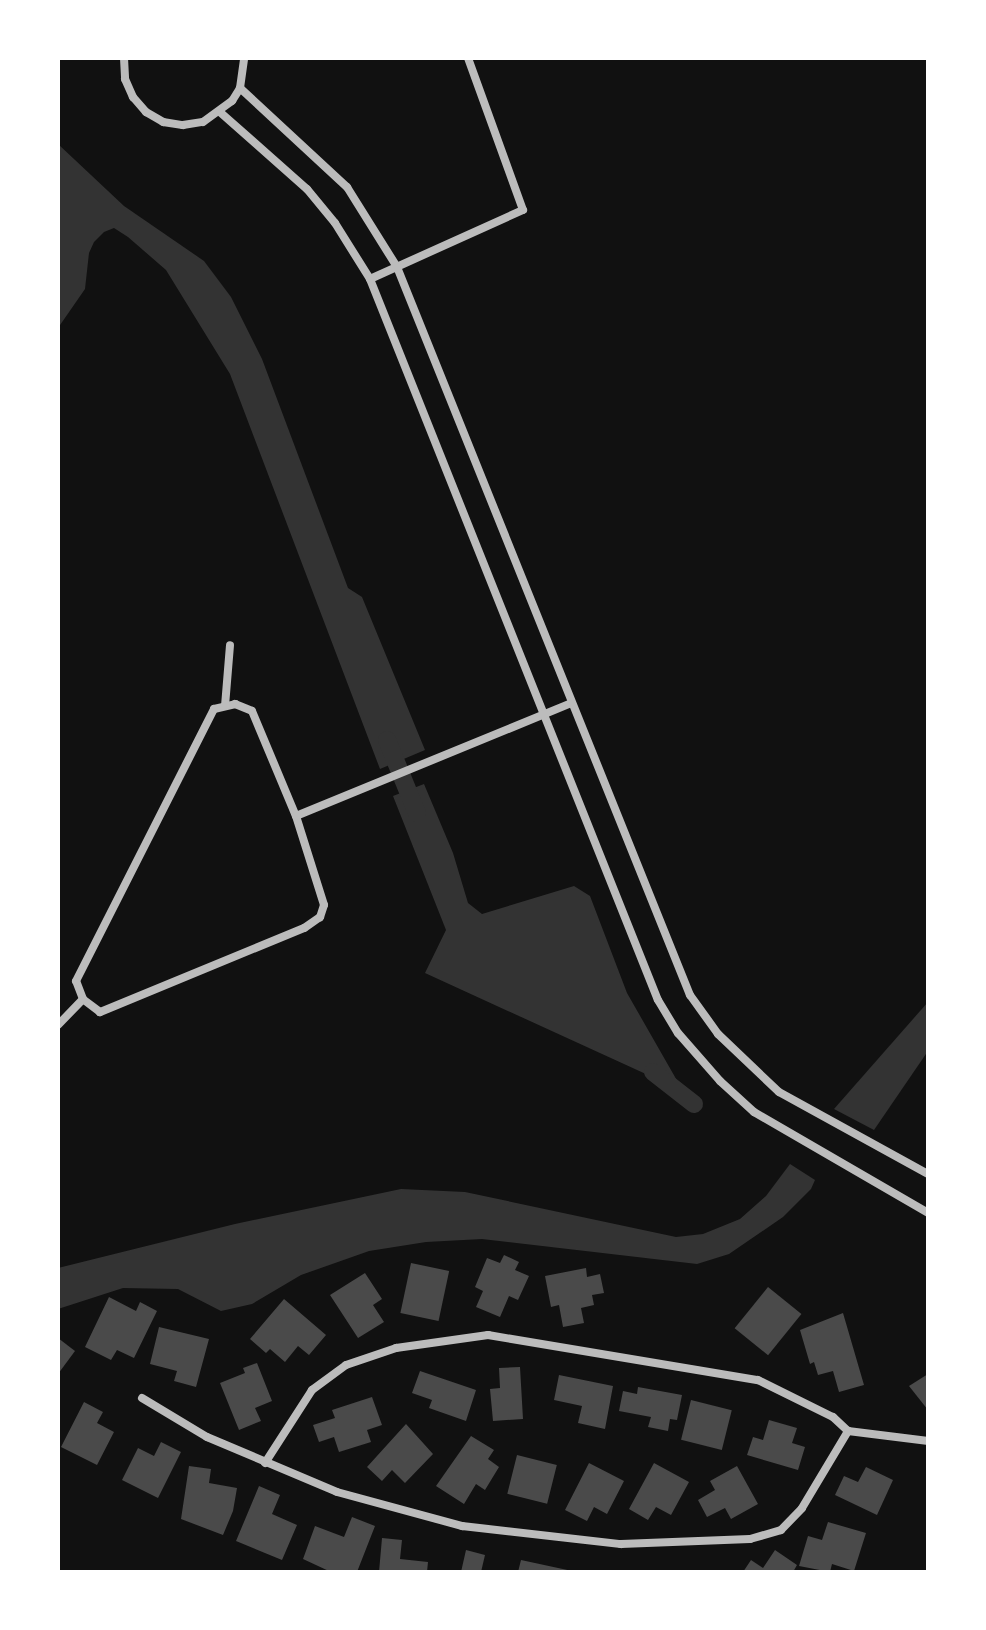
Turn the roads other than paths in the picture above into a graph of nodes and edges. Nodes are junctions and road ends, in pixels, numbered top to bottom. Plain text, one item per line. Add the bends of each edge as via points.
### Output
1 (124, 58) edge
2 (244, 58) edge
3 (468, 58) edge
4 (240, 88) junction
5 (221, 113) junction
6 (397, 267) junction
7 (370, 279) junction
8 (230, 645) dead end
9 (572, 703) junction
10 (225, 706) junction
11 (544, 716) junction
12 (296, 816) junction
13 (83, 999) junction
14 (58, 1025) edge
15 (928, 1174) edge
16 (928, 1213) edge
17 (142, 1398) dead end
18 (848, 1431) junction
19 (928, 1441) edge
20 (265, 1463) junction

1 - 5 street via 133,97 163,122 203,122
2 - 4 street
3 - 6 street via 523,210
4 - 5 street
4 - 6 street via 347,187
5 - 7 street via 307,189
6 - 7 street
6 - 9 street
7 - 11 street
8 - 10 street
9 - 11 street
9 - 15 street via 690,995 718,1034 779,1092
10 - 12 street via 252,711
10 - 13 street via 214,709 76,981
11 - 12 street
11 - 16 street via 658,1000 678,1033 754,1112
12 - 13 street via 324,905 320,917 100,1012
13 - 14 street
17 - 20 street via 207,1437
18 - 19 street
18 - 20 street via 802,1508 781,1530 750,1539 621,1544 462,1526 337,1492
18 - 20 street via 833,1417 758,1380 488,1335 396,1348 346,1365 312,1390

